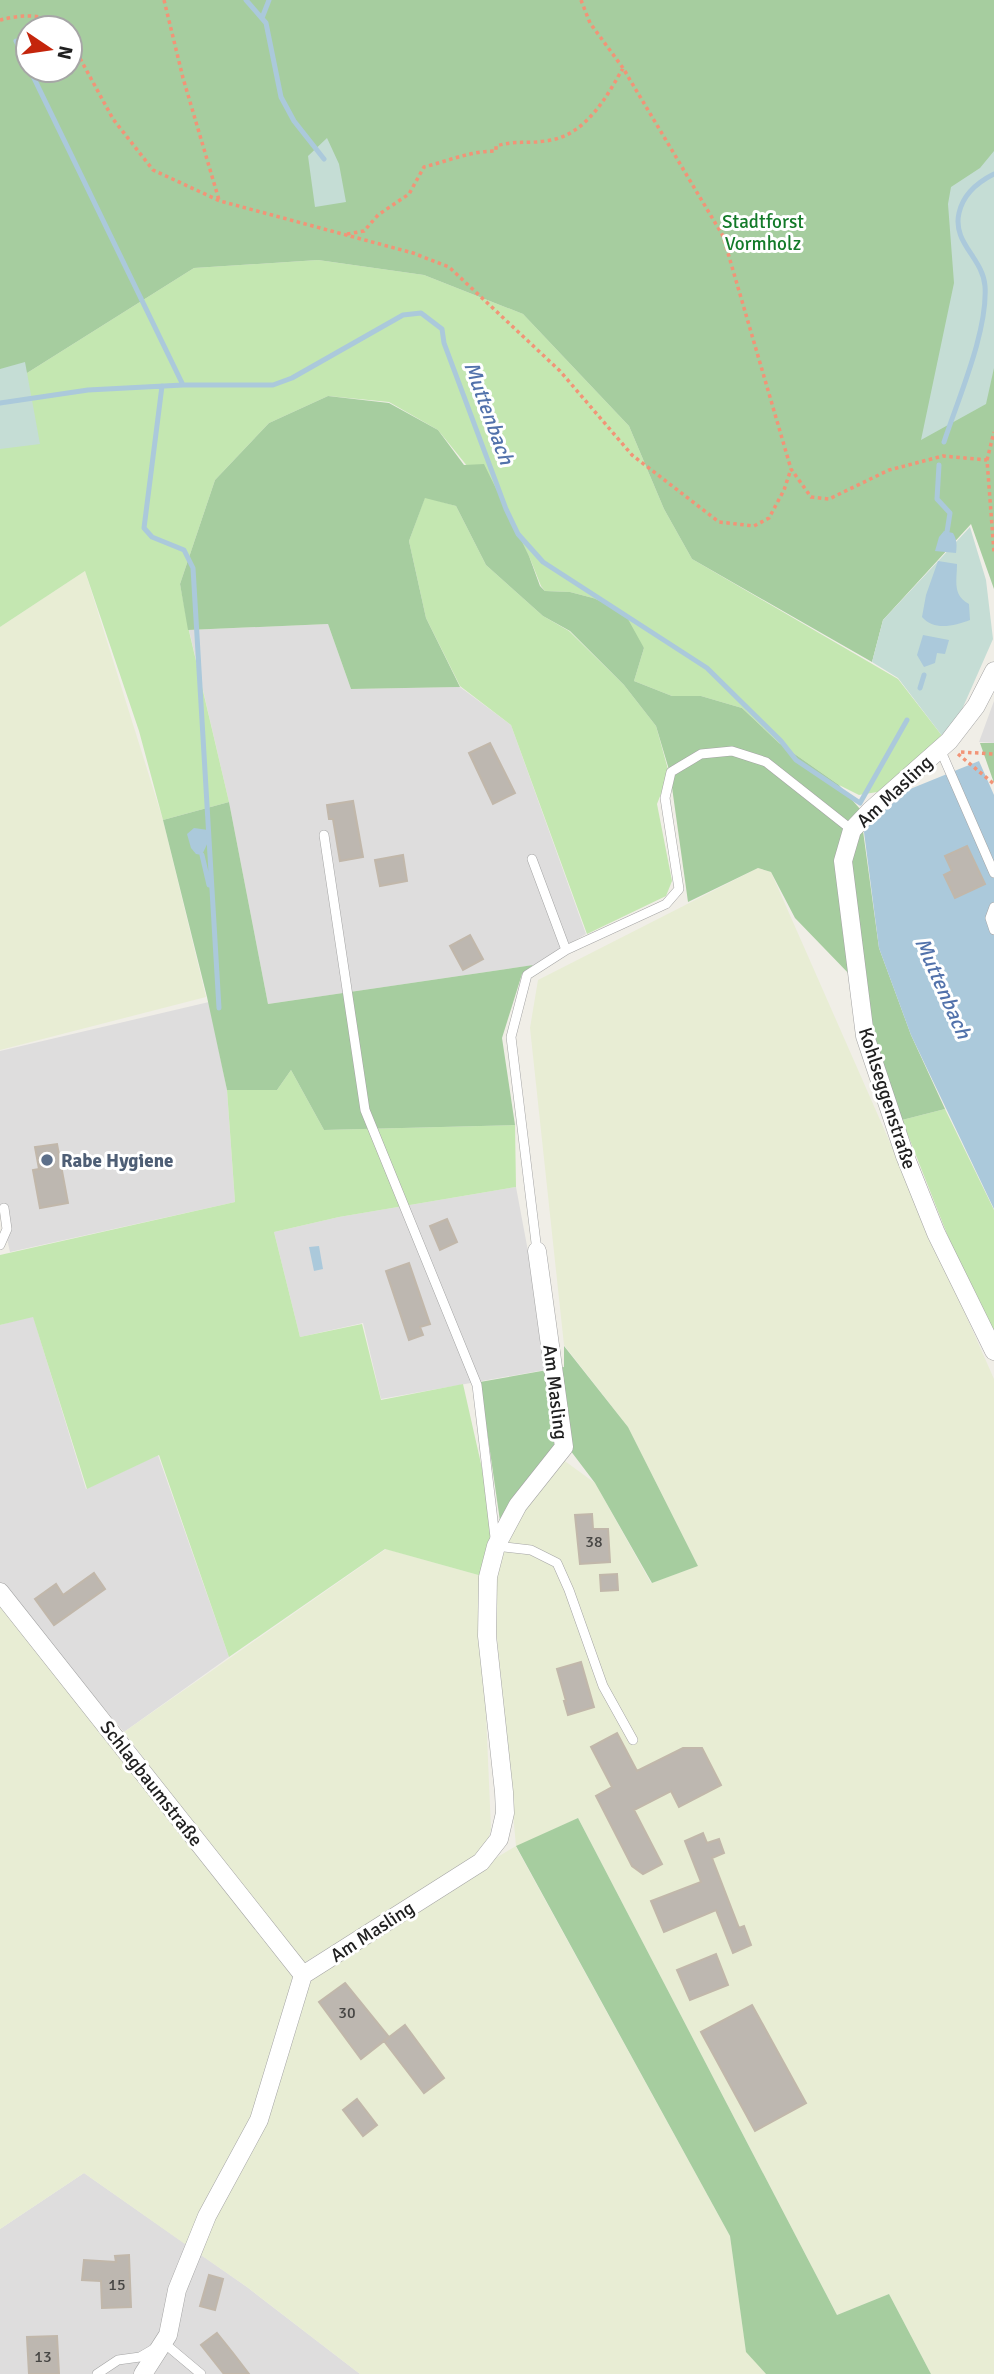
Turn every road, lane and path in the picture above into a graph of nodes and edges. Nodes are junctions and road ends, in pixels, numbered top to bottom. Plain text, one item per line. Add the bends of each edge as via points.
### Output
1 (164, 0) edge
2 (581, 0) edge
3 (84, 66) edge
4 (623, 68) junction
5 (220, 201) junction
6 (344, 235) junction
7 (994, 432) edge
8 (987, 460) junction
9 (791, 469) junction
10 (994, 552) edge
11 (994, 671) edge
12 (940, 749) junction
13 (994, 754) edge
14 (994, 784) edge
15 (852, 830) junction
16 (324, 835) dead end
17 (532, 859) dead end
18 (994, 873) edge
19 (994, 907) edge
20 (994, 930) edge
21 (566, 950) junction
22 (4, 1208) dead end
23 (0, 1245) edge
24 (537, 1251) joint
25 (994, 1351) edge
26 (496, 1546) junction
27 (0, 1592) edge
28 (633, 1740) dead end
29 (303, 1975) junction
30 (164, 2343) junction
31 (97, 2374) edge
32 (143, 2374) edge
33 (201, 2374) edge

1 - 5 path
2 - 4 path via 590,23
3 - 5 path via 113,120 153,170
4 - 6 path via 600,109 569,134 547,141 515,141 496,146 496,151 476,151 424,167 409,194 363,230
4 - 9 path via 723,236
5 - 6 path
6 - 9 path via 449,267 560,371 632,455 719,522 754,526 769,518
7 - 8 path
8 - 9 path via 943,456 889,470 829,499 811,497
8 - 10 path
11 - 12 street, Am Masling via 976,706
12 - 15 street, Am Masling
12 - 18 lane
13 - 14 path via 955,752
15 - 21 lane, Am Masling via 766,762 732,751 701,754 671,772 665,798 679,889 666,904
15 - 25 street, Kohlseggenstraße via 843,861 865,1036 930,1220
16 - 26 lane via 365,1110 477,1385
17 - 21 lane
19 - 20 lane via 990,918
21 - 24 lane, Am Masling via 527,975 511,1037
22 - 23 lane via 7,1229
24 - 26 street, Am Masling via 564,1447 518,1505
26 - 28 lane via 531,1550 557,1563 603,1686
26 - 29 street, Am Masling via 488,1577 487,1636 504,1791 499,1839 481,1863
27 - 29 street, Schlagbaumstraße
29 - 30 street via 259,2120 208,2217 177,2290
30 - 31 lane via 140,2357 118,2360
30 - 32 street
30 - 33 lane

